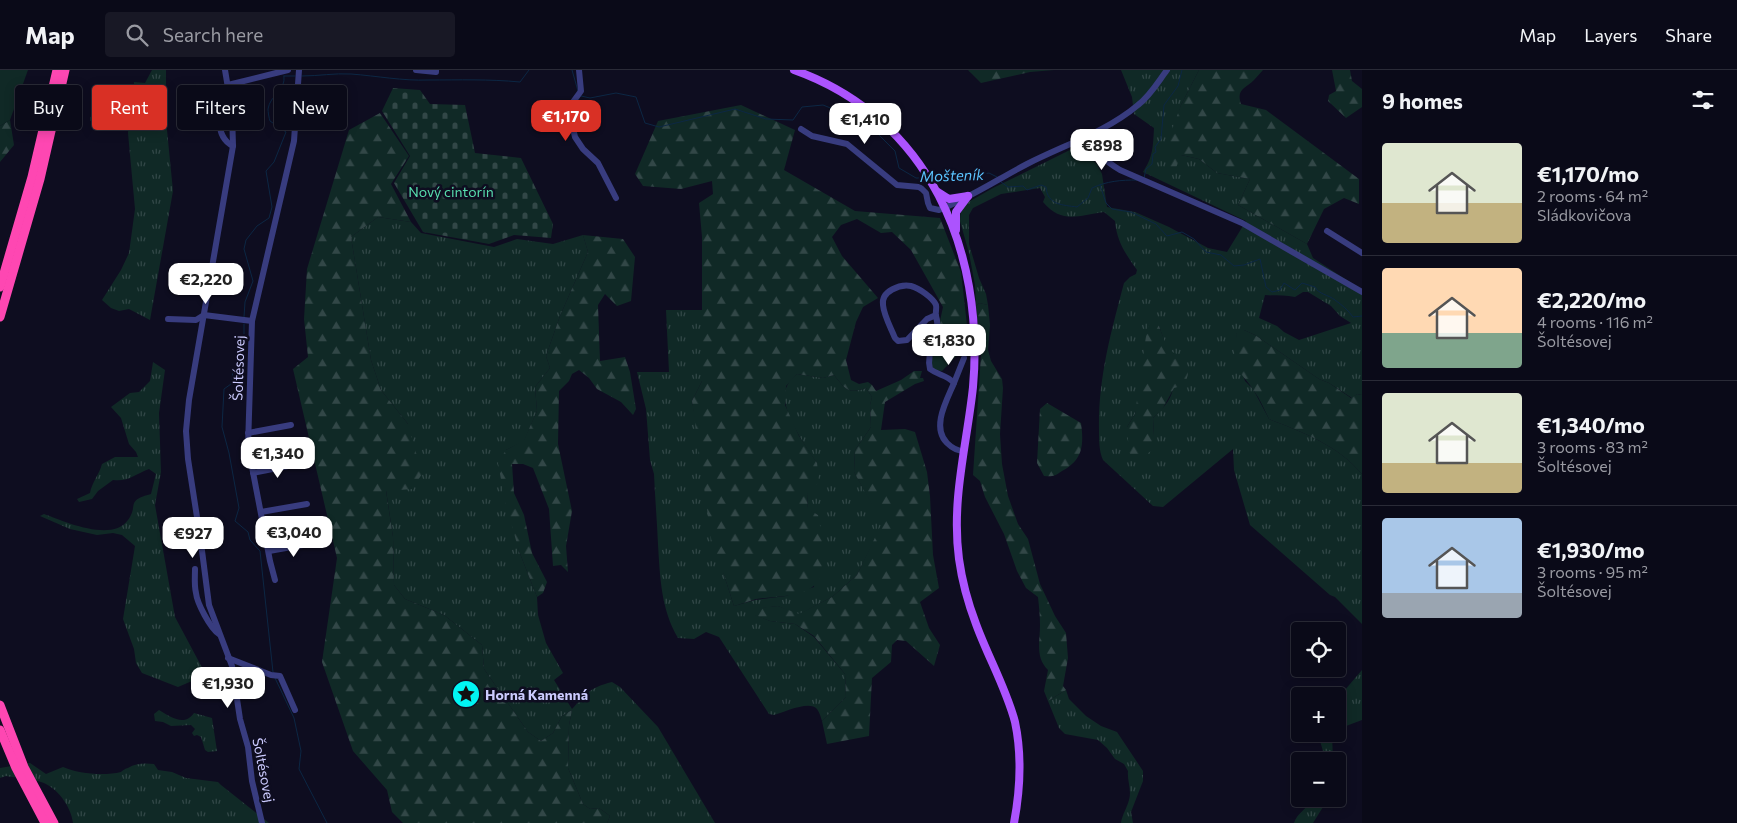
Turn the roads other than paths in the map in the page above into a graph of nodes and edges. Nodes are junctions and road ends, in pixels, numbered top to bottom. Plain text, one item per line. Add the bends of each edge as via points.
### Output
1 (57, 70) edge
2 (65, 70) edge
3 (225, 70) edge
4 (299, 70) edge
5 (416, 70) edge
6 (436, 70) edge
7 (578, 70) edge
8 (794, 70) edge
9 (1168, 70) edge
10 (283, 71) edge
11 (228, 85) joint
12 (801, 129) dead end
13 (221, 130) edge
14 (233, 130) edge
15 (1089, 135) junction
16 (233, 146) junction
17 (936, 191) junction
18 (968, 196) junction
19 (616, 198) dead end
20 (944, 208) junction
21 (1327, 232) dead end
22 (956, 234) junction
23 (1362, 253) edge
24 (0, 287) edge
25 (1362, 292) edge
26 (204, 315) junction
27 (936, 315) junction
28 (0, 317) edge
29 (168, 318) dead end
30 (247, 320) junction
31 (964, 358) dead end
32 (954, 383) junction
33 (291, 425) dead end
34 (248, 433) junction
35 (964, 451) junction
36 (298, 464) dead end
37 (253, 473) junction
38 (307, 504) dead end
39 (261, 512) junction
40 (314, 543) dead end
41 (269, 552) junction
42 (195, 569) dead end
43 (275, 580) dead end
44 (220, 634) junction
45 (228, 658) junction
46 (0, 706) edge
47 (295, 710) dead end
48 (0, 730) edge
49 (13, 751) junction
50 (44, 814) junction
51 (44, 823) edge
52 (54, 823) edge
53 (262, 823) edge
54 (1014, 823) edge

1 - 24 highway via 32,177
2 - 28 highway via 42,169
3 - 11 street, Šoltésovej
4 - 30 street, Šoltésovej via 294,141
5 - 6 street
7 - 19 street via 582,91 573,102 572,124 583,149 598,163
8 - 17 main road via 826,84 871,113 905,146
9 - 15 street via 1138,105 1120,119
10 - 11 street
12 - 20 street via 812,136 847,144 897,185 922,189 930,208
13 - 16 street via 224,140
14 - 16 street, Šoltésovej
15 - 18 street
15 - 25 street via 1104,160 1242,223
16 - 26 street, Šoltésovej
17 - 18 main road via 949,199
17 - 20 main road
18 - 20 street
18 - 22 main road via 956,212
20 - 22 main road
21 - 23 street
22 - 35 main road via 972,301 974,329 973,385
26 - 29 street, Šoltésovej via 196,320
26 - 30 street, Šoltésovej
26 - 44 street, Šoltésovej via 186,431 209,605
27 - 27 street via 934,302 916,288 899,287 888,292 883,299 882,304 898,341 907,340 927,319
27 - 32 street via 939,321 929,356 930,369 949,377
30 - 34 street, Šoltésovej
31 - 32 street
32 - 35 street via 940,423 943,439 952,448
33 - 34 street
34 - 37 street, Šoltésovej
35 - 54 main road via 956,515 959,561 966,598 1015,723 1020,758
36 - 37 street
37 - 39 street, Šoltésovej
38 - 39 street
39 - 41 street, Šoltésovej
40 - 41 street
41 - 43 street, Šoltésovej
42 - 44 street, Šoltésovej via 196,594 209,623
44 - 45 street, Šoltésovej
45 - 47 street via 280,676
45 - 53 street, Šoltésovej
46 - 49 highway
48 - 49 highway
49 - 50 highway
50 - 51 highway
50 - 52 highway

